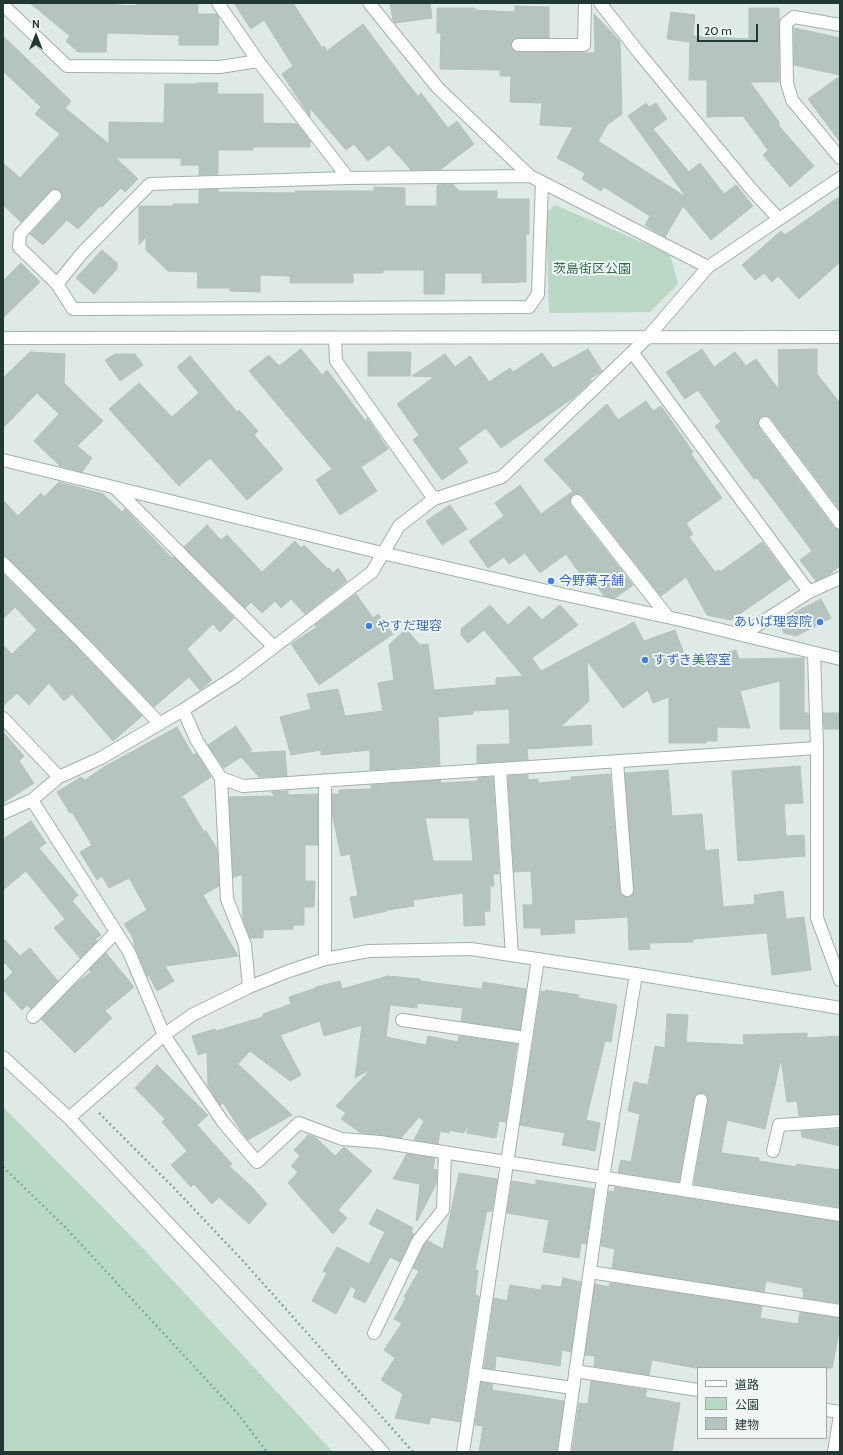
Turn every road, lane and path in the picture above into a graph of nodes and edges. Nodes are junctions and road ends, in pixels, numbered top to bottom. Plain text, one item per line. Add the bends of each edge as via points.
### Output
1 (218, 3) edge
2 (369, 3) edge
3 (585, 3) edge
4 (600, 3) edge
5 (3, 5) edge
6 (840, 25) edge
7 (518, 45) dead end
8 (258, 61) junction
9 (840, 158) edge
10 (530, 176) junction
11 (348, 178) junction
12 (840, 178) edge
13 (542, 182) junction
14 (55, 196) dead end
15 (779, 219) junction
16 (708, 267) junction
17 (57, 284) junction
18 (840, 337) edge
19 (3, 338) edge
20 (334, 338) junction
21 (647, 338) junction
22 (632, 352) junction
23 (765, 423) dead end
24 (3, 460) edge
25 (115, 488) junction
26 (434, 499) junction
27 (577, 501) dead end
28 (840, 523) edge
29 (382, 553) junction
30 (3, 563) edge
31 (840, 578) edge
32 (809, 592) junction
33 (668, 617) junction
34 (742, 635) junction
35 (274, 647) junction
36 (814, 653) junction
37 (840, 659) edge
38 (183, 710) junction
39 (3, 718) edge
40 (160, 724) junction
41 (817, 748) junction
42 (617, 762) junction
43 (500, 769) junction
44 (59, 777) junction
45 (221, 778) junction
46 (325, 780) junction
47 (32, 800) junction
48 (3, 813) edge
49 (627, 890) dead end
50 (116, 932) junction
51 (512, 955) junction
52 (325, 959) junction
53 (538, 959) junction
54 (636, 974) junction
55 (840, 980) edge
56 (249, 987) junction
57 (840, 1008) edge
58 (33, 1017) dead end
59 (402, 1020) dead end
60 (164, 1035) junction
61 (526, 1038) junction
62 (3, 1057) edge
63 (701, 1100) dead end
64 (87, 1101) junction
65 (69, 1118) junction
66 (840, 1121) edge
67 (773, 1151) dead end
68 (445, 1153) junction
69 (506, 1163) junction
70 (3, 1167) edge
71 (603, 1178) junction
72 (684, 1190) junction
73 (840, 1215) edge
74 (590, 1272) junction
75 (840, 1311) edge
76 (374, 1333) dead end
77 (575, 1371) junction
78 (475, 1374) junction
79 (573, 1388) junction
80 (697, 1390) edge
81 (827, 1410) edge
82 (840, 1413) edge
83 (267, 1452) edge
84 (383, 1452) edge
85 (413, 1452) edge
86 (463, 1452) edge
87 (564, 1452) edge
88 (834, 1452) edge

1 - 8 street
2 - 10 street via 438,88
3 - 7 street via 584,45
4 - 15 street via 752,190
5 - 8 street via 67,66 220,67
6 - 9 street via 794,17 786,23 787,83 792,100
8 - 11 street
10 - 11 street
10 - 13 street
11 - 17 street via 150,184 83,252
12 - 15 street
13 - 16 street
13 - 17 street via 538,294 529,307 73,309
14 - 17 street via 20,234 19,247
15 - 16 street
16 - 21 street
18 - 21 street
19 - 20 street
20 - 21 street
20 - 26 street via 336,361
21 - 22 street
22 - 26 street via 502,477
22 - 32 street
23 - 28 street
24 - 25 street
25 - 29 street
25 - 35 street
26 - 29 street via 399,526
27 - 33 street
29 - 33 street
29 - 35 street via 372,572
30 - 40 street
31 - 32 street
32 - 34 street
33 - 34 street
34 - 36 street
35 - 38 street via 236,676
36 - 37 street
36 - 41 street
38 - 40 street
38 - 45 street via 197,741
39 - 44 street
40 - 44 street via 101,758
41 - 42 street
41 - 55 street via 817,918
42 - 43 street
42 - 49 street
43 - 46 street
43 - 51 street
44 - 47 street
45 - 46 street via 243,786
45 - 56 street via 227,899 245,945
46 - 52 street
47 - 48 street
47 - 50 street
50 - 58 street
50 - 60 street via 129,952
51 - 52 street via 471,949 370,951
51 - 53 street
52 - 56 street
53 - 54 street
53 - 61 street
54 - 57 street
54 - 71 street
56 - 60 street via 192,1015
59 - 61 street
60 - 64 street
60 - 68 street via 223,1122 257,1162 299,1123 342,1139 380,1142
61 - 69 street
62 - 65 street
63 - 72 street
64 - 65 street
64 - 85 path via 244,1262
65 - 84 street
66 - 67 street via 779,1125
68 - 69 street
68 - 76 street via 442,1210 418,1241
69 - 71 street
69 - 78 street
70 - 83 path via 82,1245 238,1414
71 - 72 street
71 - 74 street
72 - 73 street
74 - 75 street
74 - 77 street
77 - 79 street
77 - 80 street
78 - 79 street
78 - 86 street
79 - 87 street
81 - 82 street
82 - 88 street

